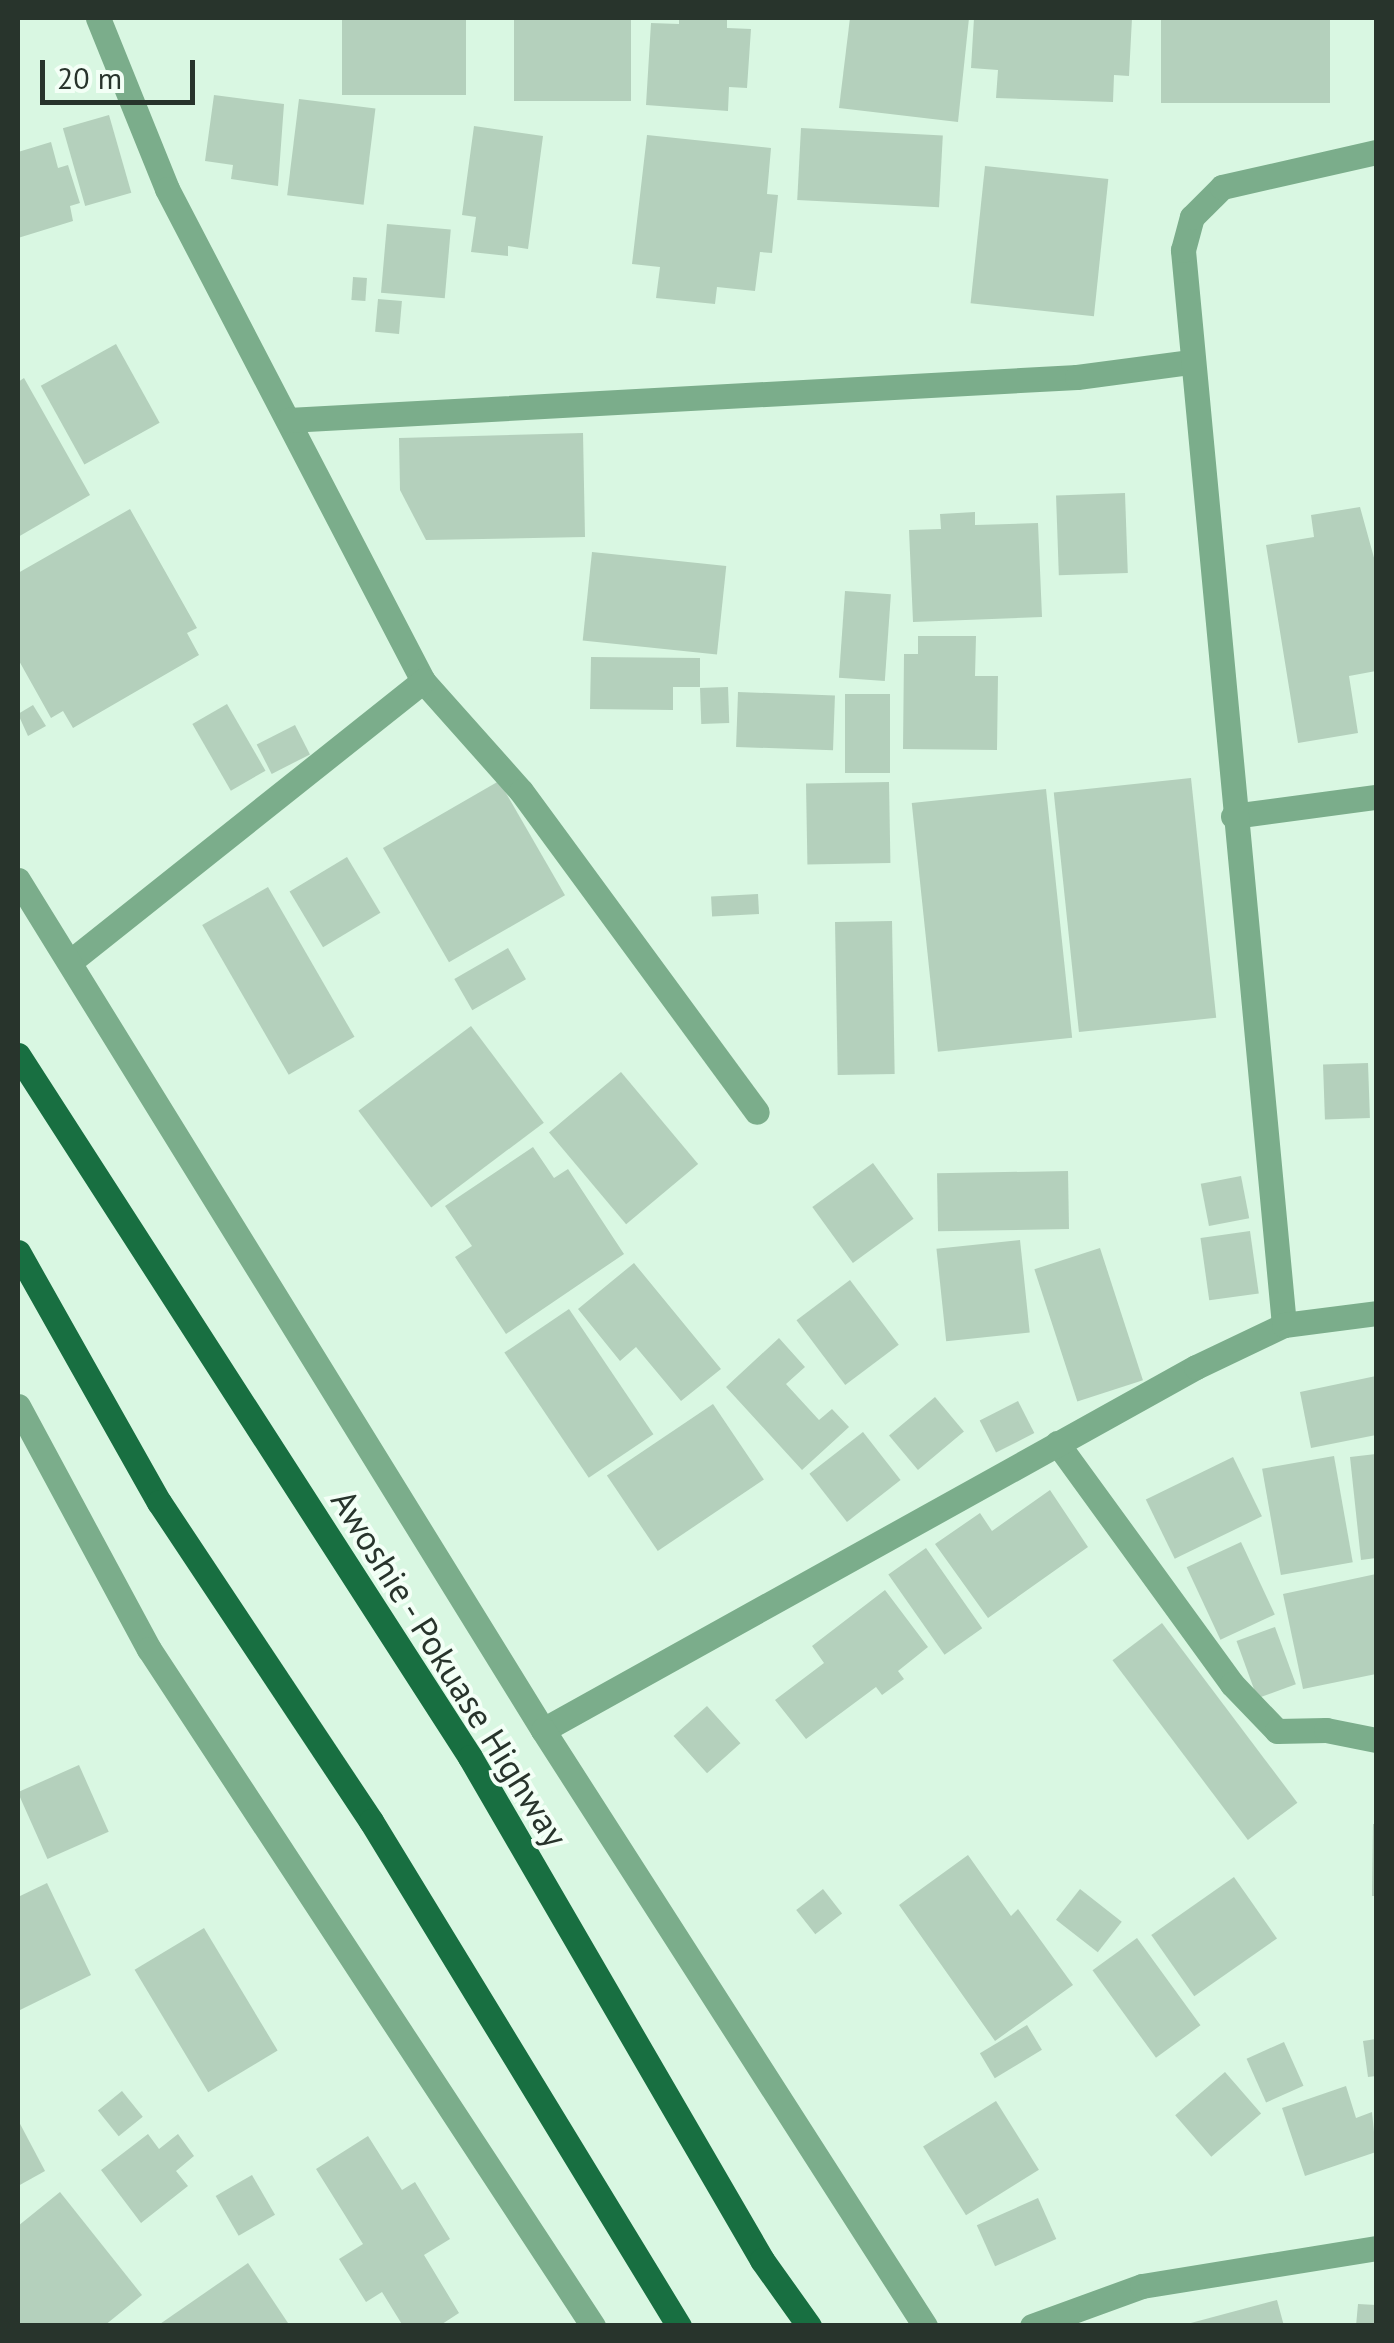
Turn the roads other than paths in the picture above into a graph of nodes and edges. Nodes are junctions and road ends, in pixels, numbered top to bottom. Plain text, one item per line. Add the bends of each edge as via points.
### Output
1 (98, 18) edge
2 (1376, 152) edge
3 (1188, 362) junction
4 (288, 420) junction
5 (423, 680) junction
6 (1376, 797) edge
7 (1233, 816) junction
8 (18, 880) edge
9 (71, 962) junction
10 (18, 1055) edge
11 (757, 1112) dead end
12 (18, 1252) edge
13 (1376, 1314) edge
14 (1284, 1325) junction
15 (18, 1406) edge
16 (1057, 1442) junction
17 (543, 1730) junction
18 (1376, 1740) edge
19 (1376, 2248) edge
20 (592, 2326) edge
21 (678, 2326) edge
22 (808, 2326) edge
23 (925, 2326) edge
24 (1032, 2326) edge

1 - 4 street via 167,189
2 - 3 street via 1222,188 1192,217 1183,250
3 - 4 street via 1077,377
3 - 7 street
4 - 5 street
5 - 9 street
5 - 11 street via 521,791
6 - 7 street
7 - 14 street
8 - 9 street
9 - 17 street
10 - 22 main road, Awoshie - Pokuase Highway via 470,1758 762,2260
12 - 21 main road via 158,1502 371,1821
13 - 14 street
14 - 16 street
15 - 20 street via 149,1649
16 - 17 street
16 - 18 street via 1232,1684 1277,1731 1326,1730
17 - 23 street
19 - 24 street via 1142,2286

